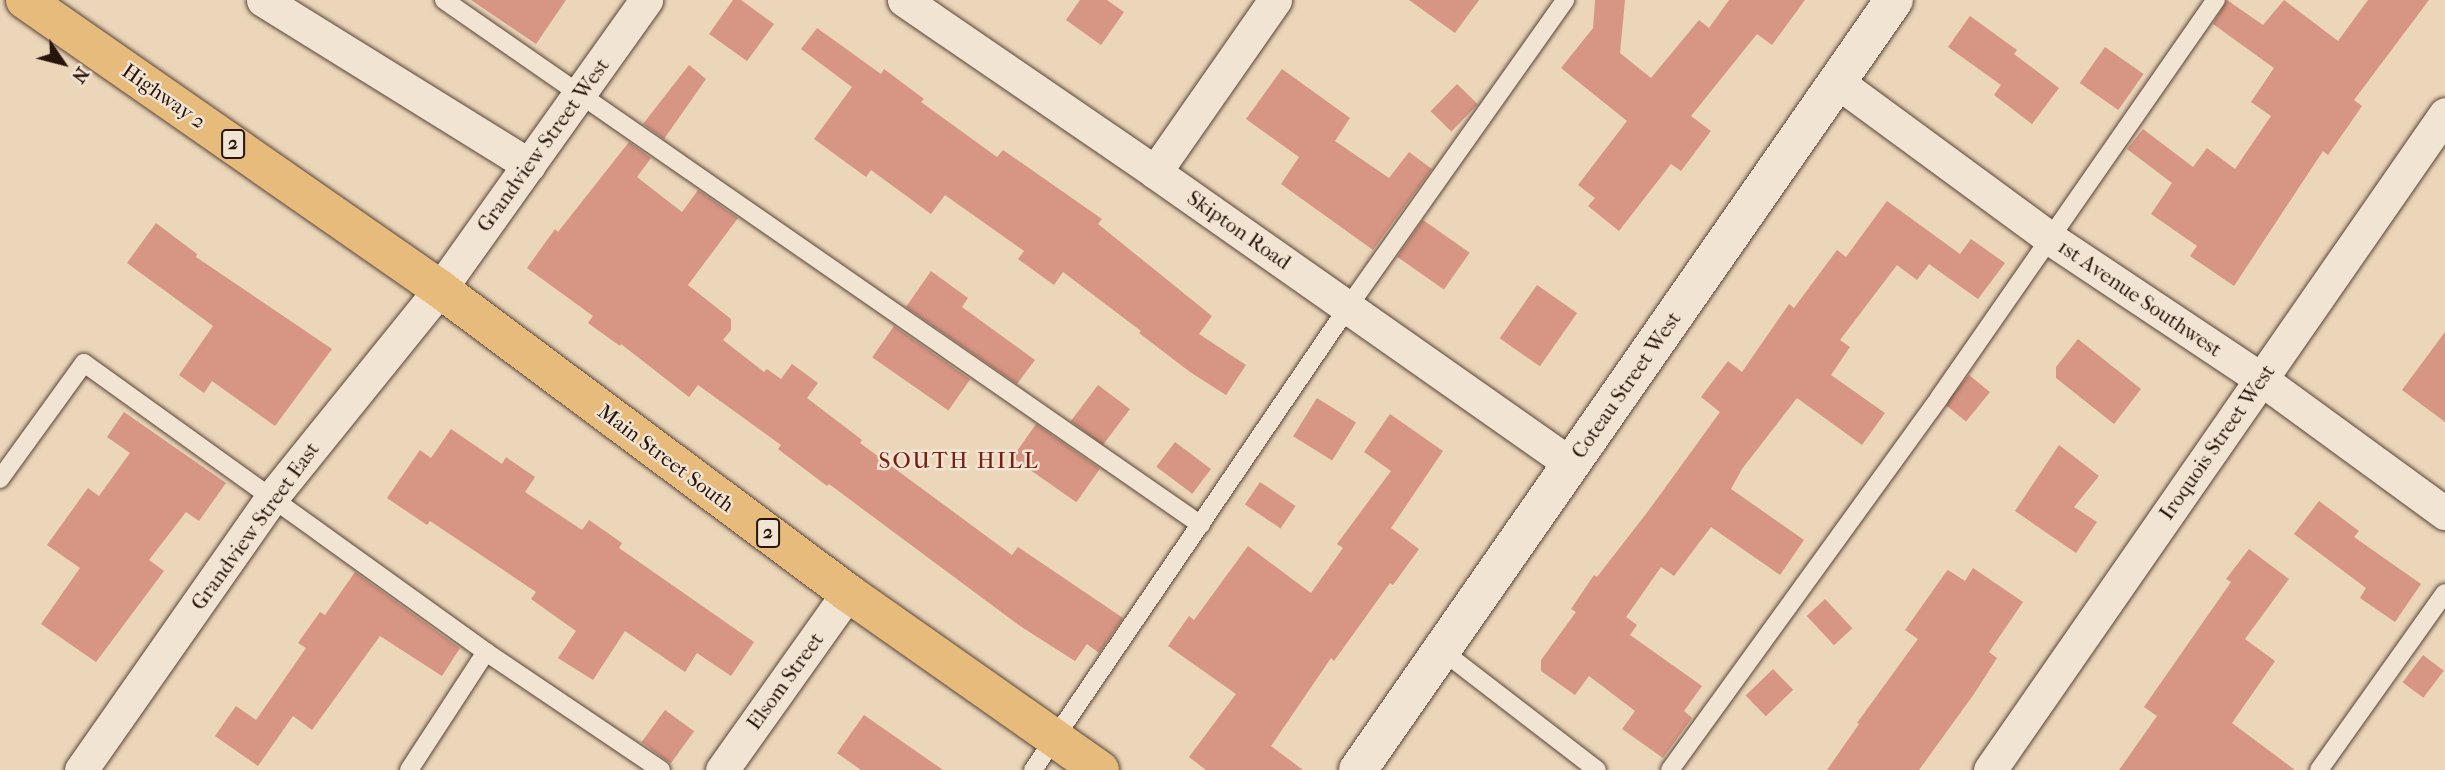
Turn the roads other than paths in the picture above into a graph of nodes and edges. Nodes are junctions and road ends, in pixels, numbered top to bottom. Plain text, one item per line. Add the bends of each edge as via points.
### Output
1 (25, 0) edge
2 (263, 0) edge
3 (444, 0) edge
4 (646, 0) edge
5 (1275, 0) edge
6 (1565, 0) edge
7 (1894, 0) edge
8 (2216, 0) edge
9 (923, 5) edge
10 (1836, 81) junction
11 (580, 93) junction
12 (2445, 114) edge
13 (529, 165) junction
14 (1155, 172) junction
15 (2052, 239) junction
16 (440, 289) junction
17 (1348, 307) junction
18 (2261, 379) junction
19 (1571, 464) junction
20 (0, 479) edge
21 (273, 496) junction
22 (2445, 513) edge
23 (1201, 525) junction
24 (848, 593) junction
25 (2445, 593) edge
26 (1440, 649) junction
27 (486, 652) junction
28 (1055, 738) junction
29 (82, 770) edge
30 (409, 770) edge
31 (661, 770) edge
32 (722, 770) edge
33 (1033, 770) edge
34 (1100, 770) edge
35 (1357, 770) edge
36 (1597, 770) edge
37 (1670, 770) edge
38 (1990, 770) edge
39 (2319, 770) edge

1 - 16 main road, Highway 2 / 2
2 - 13 street
3 - 11 lane
4 - 11 street, Grandview Street West
5 - 14 street
6 - 17 lane
7 - 10 street, Coteau Street West
8 - 15 lane
9 - 14 street, Skipton Road
10 - 15 street, 1st Avenue Southwest
10 - 19 street, Coteau Street West
11 - 13 street, Grandview Street West
11 - 23 lane
12 - 18 street, Iroquois Street West
13 - 16 street, Grandview Street West
14 - 17 street, Skipton Road
15 - 18 street, 1st Avenue Southwest
15 - 37 lane
16 - 21 street, Grandview Street East
16 - 24 main road, Main Street South / 2
17 - 19 street, Skipton Road
17 - 23 lane
18 - 22 street, 1st Avenue Southwest
18 - 38 street, Iroquois Street West
19 - 26 street, Coteau Street West
20 - 21 lane via 84,363
21 - 27 lane
21 - 29 street, Grandview Street East
23 - 28 lane
24 - 28 main road, Main Street South / 2
24 - 32 street, Elsom Street
25 - 39 lane
26 - 35 street, Coteau Street West
26 - 36 lane
27 - 30 lane
27 - 31 lane
28 - 33 lane
28 - 34 main road, Main Street South / 2

